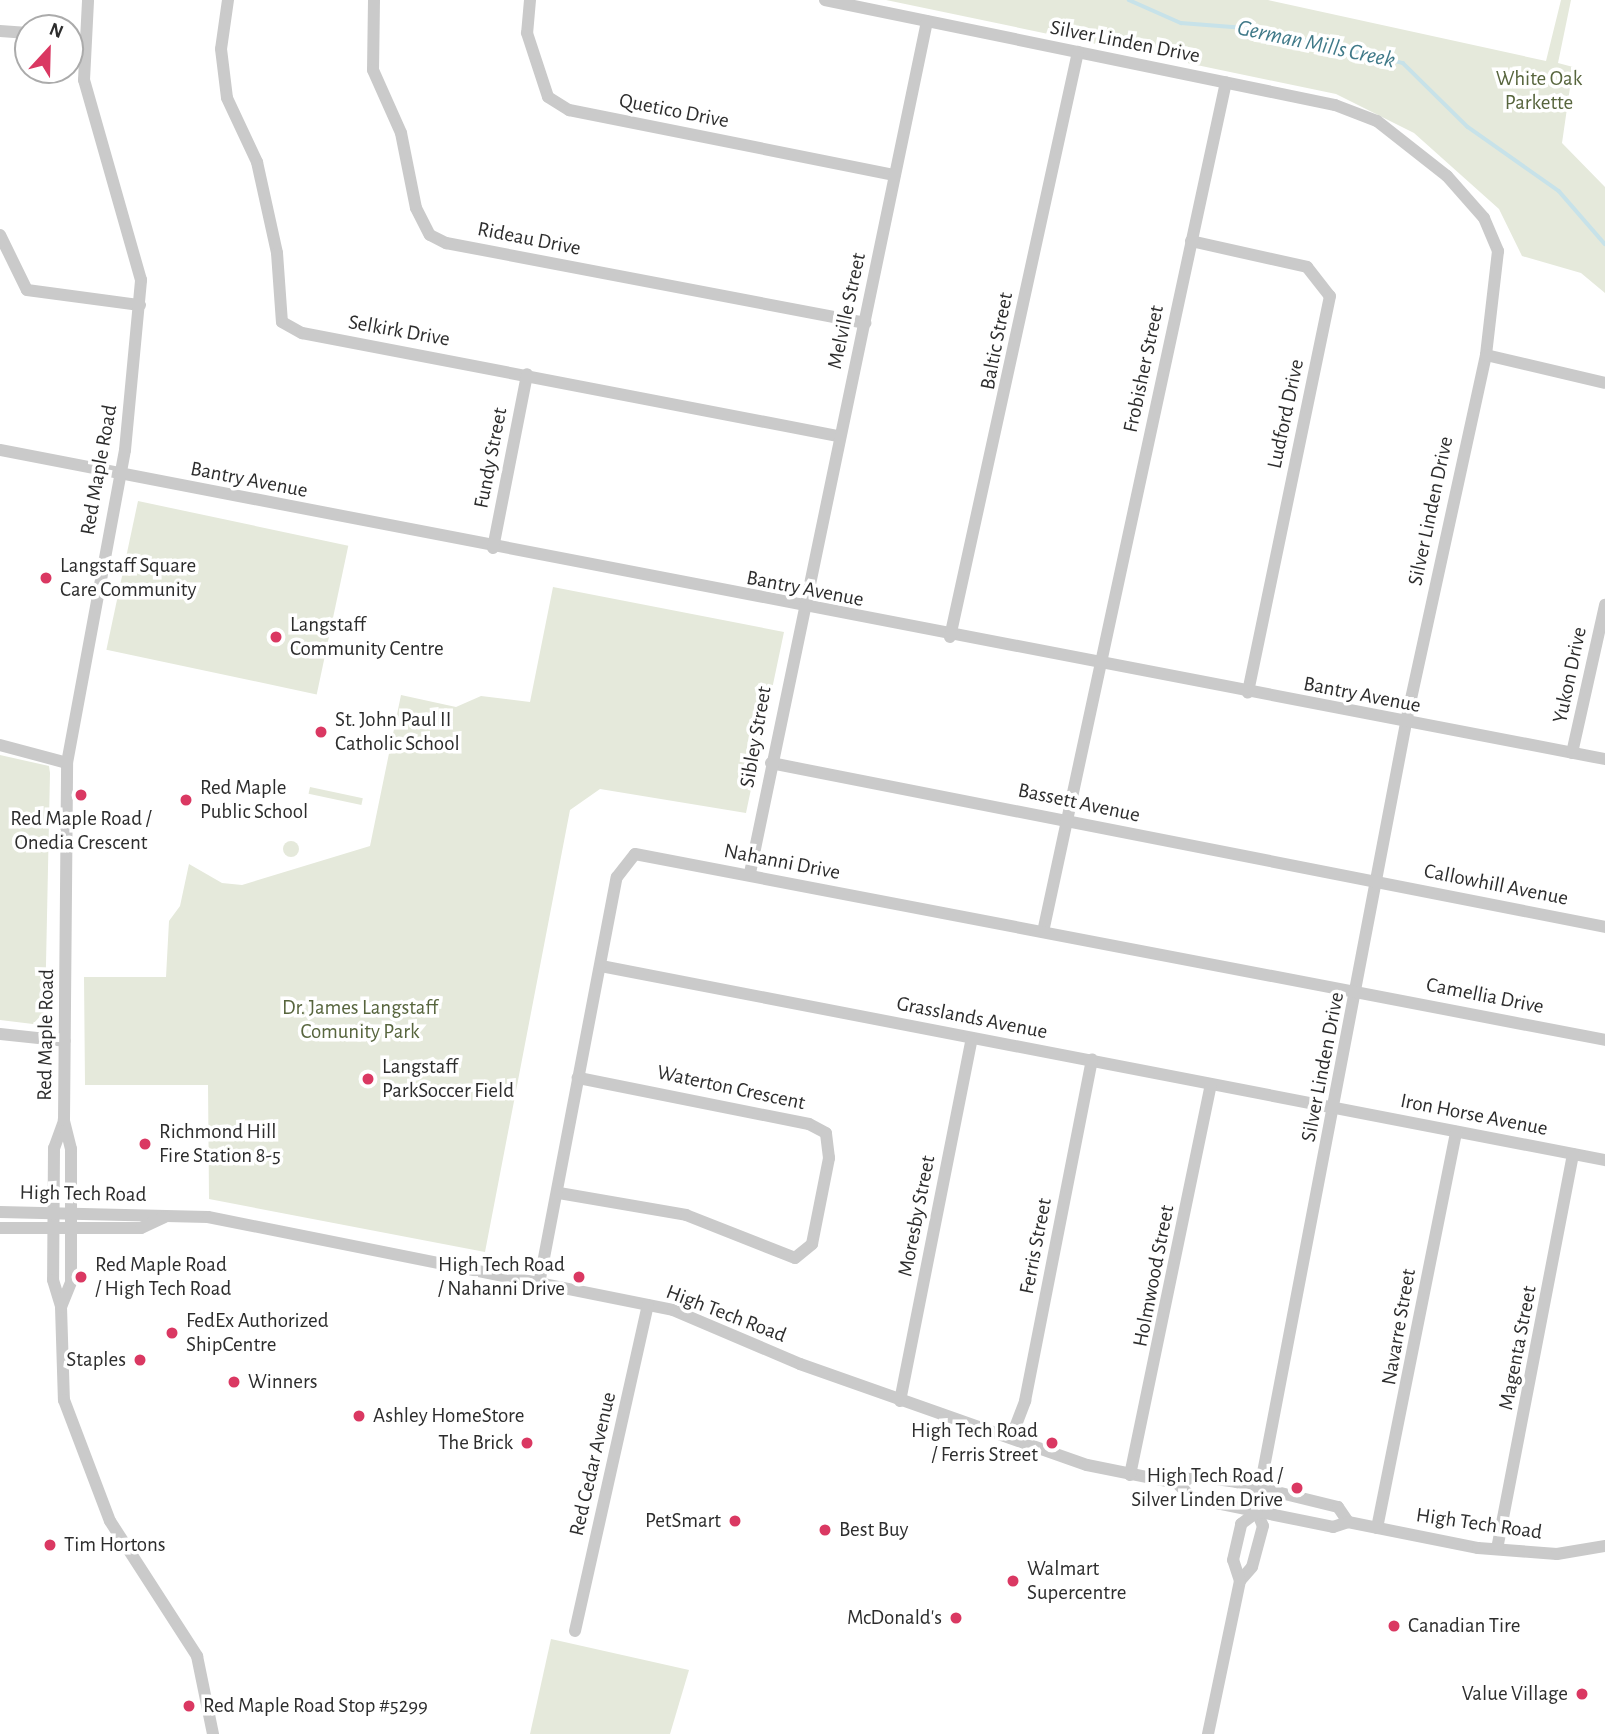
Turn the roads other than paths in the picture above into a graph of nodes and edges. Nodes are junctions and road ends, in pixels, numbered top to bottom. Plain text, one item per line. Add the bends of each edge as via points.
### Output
1 (88, 0) edge
2 (228, 0) edge
3 (374, 0) edge
4 (530, 0) edge
5 (825, 0) edge
6 (927, 21) junction
7 (85, 38) joint
8 (1078, 52) junction
9 (1226, 82) junction
10 (895, 175) junction
11 (0, 235) edge
12 (1191, 241) junction
13 (140, 305) junction
14 (865, 323) junction
15 (1486, 355) junction
16 (527, 374) junction
17 (1605, 383) edge
18 (838, 436) junction
19 (0, 450) edge
20 (121, 474) junction
21 (493, 548) junction
22 (1605, 605) edge
23 (802, 609) junction
24 (950, 637) junction
25 (1101, 664) junction
26 (1248, 693) junction
27 (1406, 723) junction
28 (0, 745) edge
29 (1572, 754) junction
30 (1605, 759) edge
31 (67, 762) junction
32 (771, 764) junction
33 (1067, 821) junction
34 (750, 873) junction
35 (1379, 882) junction
36 (1605, 927) edge
37 (1043, 932) junction
38 (601, 966) junction
39 (1358, 990) junction
40 (0, 1034) edge
41 (972, 1039) junction
42 (1605, 1040) edge
43 (65, 1041) junction
44 (1092, 1060) junction
45 (578, 1078) junction
46 (1211, 1084) junction
47 (1335, 1108) junction
48 (64, 1120) junction
49 (1456, 1132) junction
50 (1573, 1154) junction
51 (1605, 1160) edge
52 (559, 1193) junction
53 (0, 1212) edge
54 (54, 1212) junction
55 (72, 1212) junction
56 (166, 1217) junction
57 (0, 1228) edge
58 (53, 1229) junction
59 (71, 1229) junction
60 (539, 1284) junction
61 (648, 1305) junction
62 (61, 1307) junction
63 (900, 1401) junction
64 (1011, 1438) junction
65 (1130, 1475) junction
66 (1177, 1483) junction
67 (1260, 1488) junction
68 (1257, 1512) junction
69 (1348, 1522) junction
70 (1377, 1528) junction
71 (1605, 1546) edge
72 (1497, 1549) junction
73 (1240, 1581) junction
74 (575, 1631) dead end
75 (213, 1734) edge
76 (1208, 1734) edge

1 - 7 street, Red Maple Road
2 - 16 street, Selkirk Drive via 221,49 227,97 257,162 277,253 282,322 302,333
3 - 14 street, Rideau Drive via 373,70 401,133 416,208 430,235 446,243
4 - 10 street, Quetico Drive via 527,33 548,97 569,110
5 - 6 street, Silver Linden Drive
6 - 8 street, Silver Linden Drive
6 - 10 street, Melville Street
7 - 13 street, Red Maple Road via 89,107 138,255
8 - 9 street, Silver Linden Drive
8 - 24 street, Baltic Street
9 - 12 street, Frobisher Street
9 - 15 street, Silver Linden Drive via 1377,121 1473,203 1500,267
10 - 14 street, Melville Street
11 - 13 street via 27,290
12 - 25 street, Frobisher Street
12 - 26 street, Ludford Drive via 1307,267 1330,296
13 - 20 street, Red Maple Road
14 - 18 street, Melville Street
15 - 17 street
15 - 27 street, Silver Linden Drive
16 - 18 street, Selkirk Drive
16 - 21 street, Fundy Street
18 - 23 street, Melville Street
19 - 20 street, Bantry Avenue
20 - 21 street, Bantry Avenue
20 - 31 street, Red Maple Road
21 - 23 street, Bantry Avenue
22 - 29 street, Yukon Drive
23 - 24 street, Bantry Avenue
23 - 32 street, Sibley Street
24 - 25 street, Bantry Avenue
25 - 26 street, Bantry Avenue
25 - 33 street, Frobisher Street
26 - 27 street, Bantry Avenue
27 - 29 street, Bantry Avenue
27 - 35 street, Silver Linden Drive
28 - 31 street
29 - 30 street, Bantry Avenue
31 - 43 street, Red Maple Road
32 - 33 street, Bassett Avenue
32 - 34 street, Sibley Street
33 - 35 street, Bassett Avenue
33 - 37 street, Frobisher Street
34 - 37 street, Nahanni Drive
34 - 38 street, Nahanni Drive via 635,854 617,877
35 - 36 street, Callowhill Avenue
35 - 39 street, Silver Linden Drive
37 - 39 street, Nahanni Drive
38 - 41 street, Grasslands Avenue
38 - 45 street, Nahanni Drive
39 - 42 street, Camellia Drive
39 - 47 street, Silver Linden Drive
40 - 43 street
41 - 44 street, Grasslands Avenue
41 - 63 street, Moresby Street
43 - 48 street, Red Maple Road
44 - 46 street, Grasslands Avenue
44 - 64 street, Ferris Street via 1028,1383
45 - 52 street, Nahanni Drive
45 - 52 street, Waterton Crescent via 809,1124 826,1133 830,1158 812,1244 795,1258 686,1215
46 - 47 street, Grasslands Avenue
46 - 65 street, Holmwood Street
47 - 49 street, Iron Horse Avenue
47 - 67 street, Silver Linden Drive
48 - 54 street, Red Maple Road via 54,1147
48 - 55 street, Red Maple Road
49 - 50 street, Iron Horse Avenue
49 - 70 street, Navarre Street
50 - 51 street, Iron Horse Avenue
50 - 72 street, Magenta Street
52 - 60 street, Nahanni Drive
53 - 54 street, High Tech Road
54 - 55 street, High Tech Road
54 - 58 street, Red Maple Road
55 - 56 street, High Tech Road
55 - 59 street, Red Maple Road
56 - 59 street, High Tech Road via 141,1228
56 - 60 street, High Tech Road via 208,1217
57 - 58 street, High Tech Road
58 - 59 street, High Tech Road
58 - 62 street, Red Maple Road via 53,1280
59 - 62 street, Red Maple Road via 71,1282
60 - 61 street, High Tech Road
61 - 63 street, High Tech Road
61 - 74 street, Red Cedar Avenue
62 - 75 street, Red Maple Road via 64,1400 89,1479 197,1656
63 - 64 street, High Tech Road
64 - 65 street, High Tech Road
65 - 66 street, High Tech Road
66 - 67 street, High Tech Road via 1196,1476
66 - 68 street, High Tech Road via 1192,1498
67 - 68 street, Silver Linden Drive
67 - 69 street, High Tech Road via 1338,1507
68 - 69 street, High Tech Road via 1333,1527
68 - 73 street, Silver Linden Drive via 1263,1526 1252,1567
68 - 73 street, Silver Linden Drive via 1241,1524 1233,1560
69 - 70 street, High Tech Road
70 - 72 street, High Tech Road
71 - 72 street, High Tech Road via 1557,1554
73 - 76 street, Silver Linden Drive

